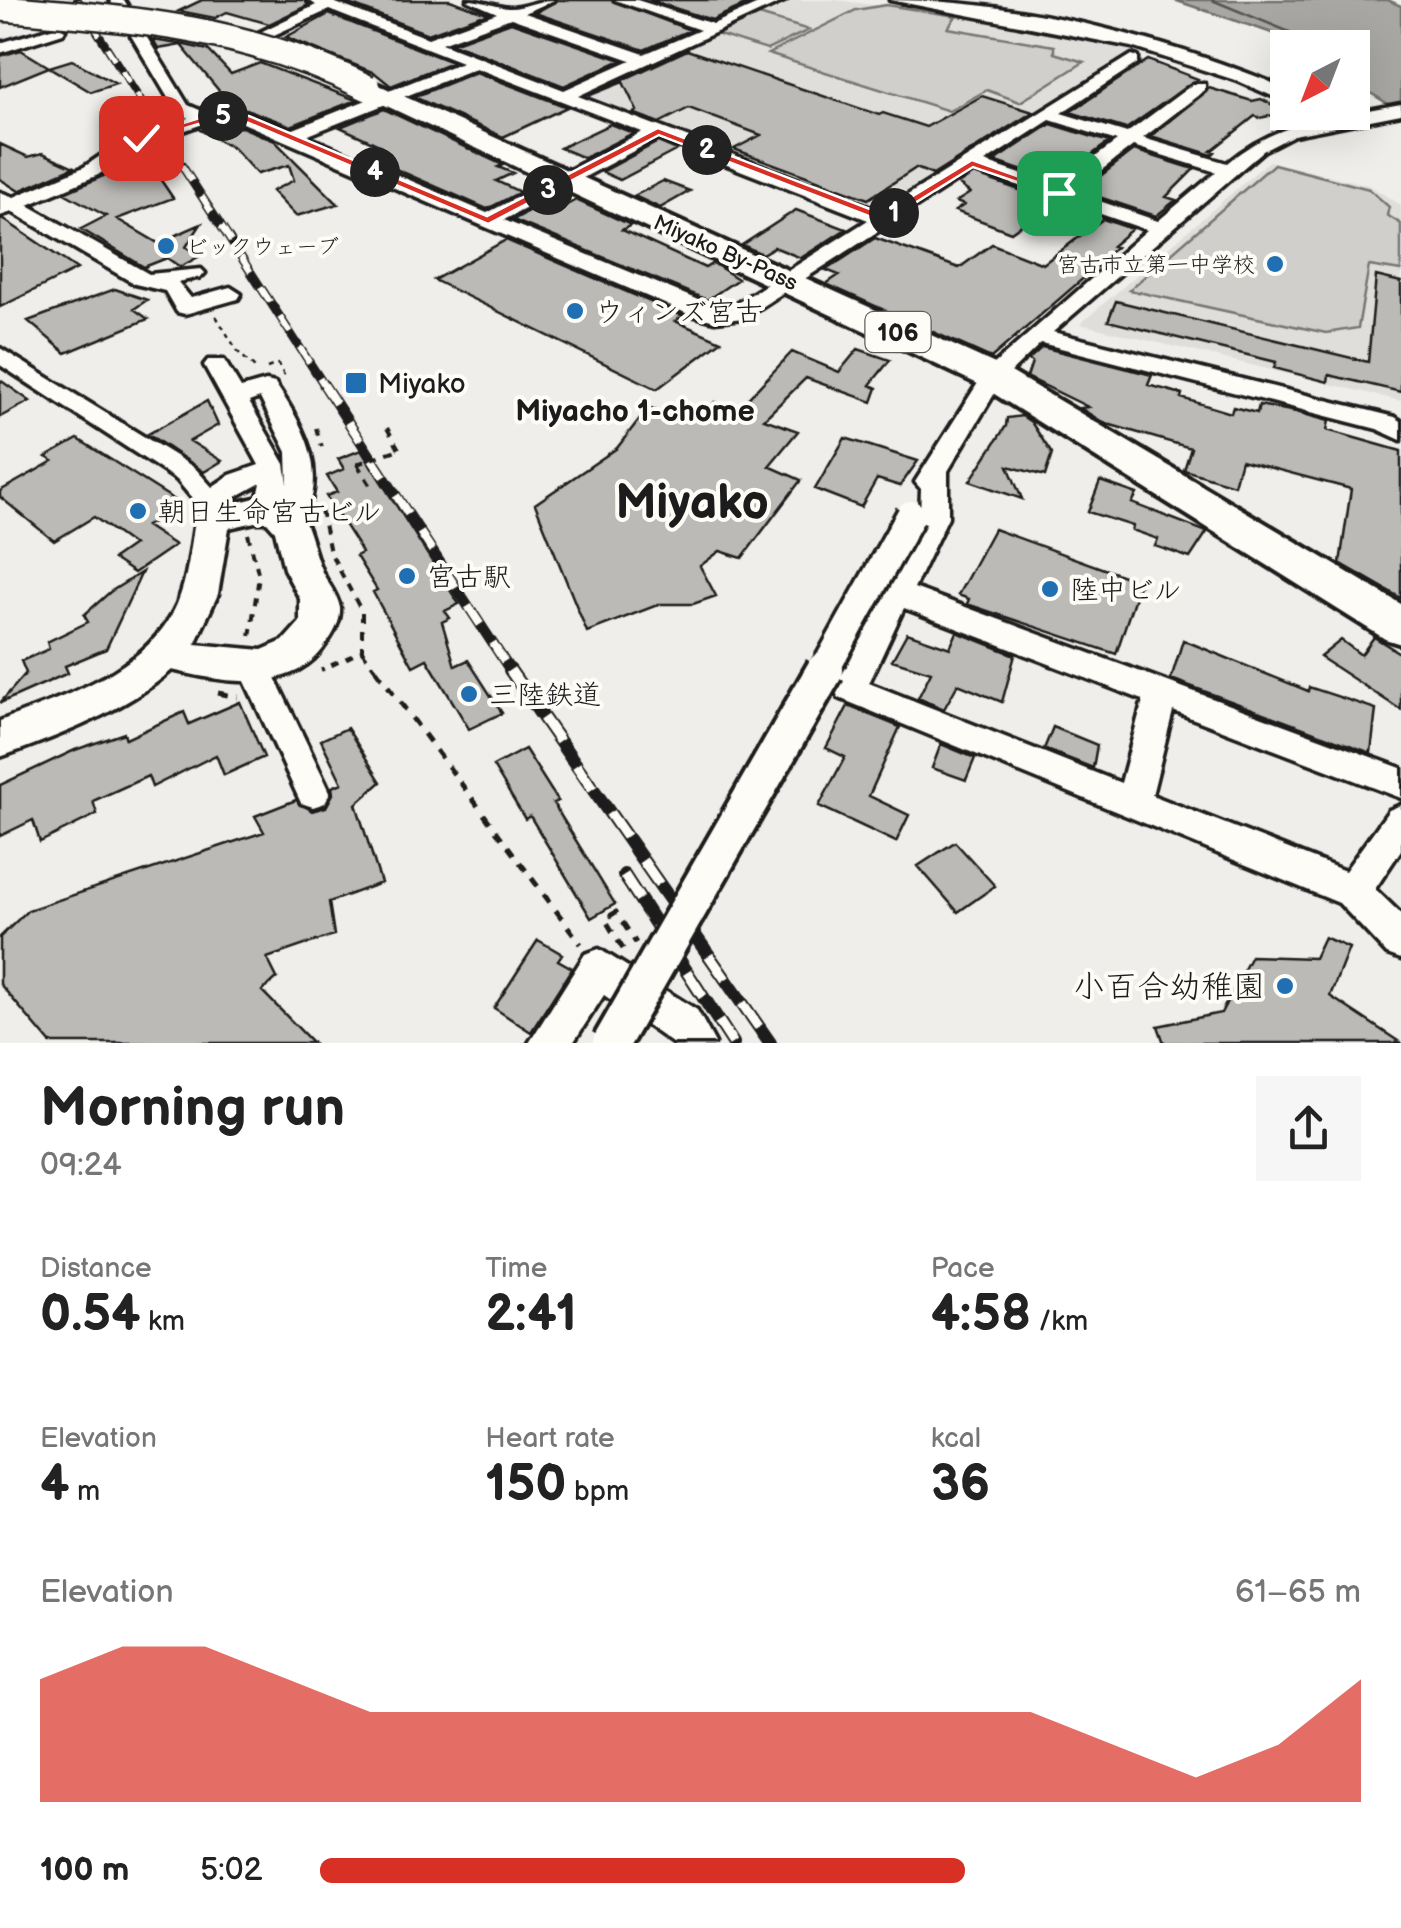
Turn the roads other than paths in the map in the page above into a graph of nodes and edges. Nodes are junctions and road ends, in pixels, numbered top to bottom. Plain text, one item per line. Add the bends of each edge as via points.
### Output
1 (474, 0) edge
2 (547, 0) edge
3 (622, 0) edge
4 (693, 0) edge
5 (779, 0) edge
6 (897, 0) edge
7 (322, 2) edge
8 (0, 6) edge
9 (512, 13) junction
10 (662, 13) junction
11 (124, 14) edge
12 (0, 16) edge
13 (714, 29) junction
14 (58, 30) dead end
15 (258, 37) junction
16 (431, 42) junction
17 (0, 48) edge
18 (646, 60) junction
19 (1132, 60) dead end
20 (479, 61) junction
21 (1199, 87) dead end
22 (1270, 87) edge
23 (379, 92) junction
24 (566, 95) junction
25 (1401, 109) edge
26 (1370, 112) edge
27 (1048, 114) junction
28 (205, 119) junction
29 (1291, 130) edge
30 (658, 131) junction
31 (291, 136) junction
32 (1130, 140) junction
33 (972, 163) junction
34 (1229, 170) junction
35 (568, 180) junction
36 (1059, 193) junction
37 (4, 204) edge
38 (884, 219) junction
39 (488, 220) junction
40 (1160, 228) junction
41 (194, 274) dead end
42 (143, 280) junction
43 (790, 281) junction
44 (230, 294) dead end
45 (1036, 335) junction
46 (0, 355) edge
47 (216, 365) dead end
48 (993, 377) junction
49 (235, 398) junction
50 (1401, 432) edge
51 (273, 469) junction
52 (935, 469) junction
53 (279, 516) junction
54 (210, 520) junction
55 (895, 593) junction
56 (1401, 626) edge
57 (166, 653) junction
58 (237, 675) junction
59 (1161, 693) junction
60 (0, 739) edge
61 (1401, 782) edge
62 (312, 792) dead end
63 (1133, 803) junction
64 (1401, 821) edge
65 (1352, 891) junction
66 (1401, 941) edge
67 (549, 1043) edge
68 (611, 1043) edge
69 (694, 1043) edge

1 - 9 street
2 - 9 street
3 - 10 street
4 - 10 street
5 - 13 street
6 - 22 street via 1112,36
7 - 15 street
7 - 16 street
8 - 12 street via 41,13
8 - 23 highway, Miyako By-Pass / 106, bridge via 221,34 274,48
9 - 16 street
9 - 18 street
10 - 13 street
11 - 15 street
11 - 23 street
11 - 28 street via 182,108
13 - 18 street
14 - 17 street
15 - 23 street via 379,83
16 - 20 street
18 - 24 street
19 - 27 street
20 - 23 street
20 - 24 street
21 - 32 street
23 - 31 street
23 - 35 highway, Miyako By-Pass / 106
24 - 30 street
25 - 26 street
27 - 32 street
27 - 33 street
28 - 31 street via 246,118
28 - 37 street via 141,138 91,171
29 - 34 street
30 - 35 street
30 - 38 street
31 - 39 street
32 - 34 street
32 - 36 street
33 - 36 street
33 - 38 street
34 - 40 street
35 - 39 street
35 - 43 highway, Miyako By-Pass / 106
36 - 40 street
37 - 42 street
38 - 43 street
39 - 43 street via 715,314 736,313
40 - 45 street
41 - 42 street
42 - 44 street via 173,287 185,307
43 - 48 highway, Miyako By-Pass / 106
45 - 48 street
45 - 50 street
46 - 54 street via 186,474
47 - 49 street
48 - 52 street
48 - 56 highway, Miyako By-Pass / 106
49 - 51 street
49 - 53 street via 266,388 297,443 303,492
51 - 53 street
51 - 54 street via 239,481
52 - 55 street via 934,517
52 - 68 street, bridge
53 - 54 main road
53 - 58 main road via 321,606 320,618 293,654
54 - 57 main road via 196,605
55 - 59 street
55 - 63 street via 850,689
57 - 58 main road
57 - 60 main road via 116,689
58 - 62 street
59 - 61 street
59 - 63 street
63 - 65 street
64 - 65 street
65 - 66 street
67 - 69 street via 598,968 683,1024

